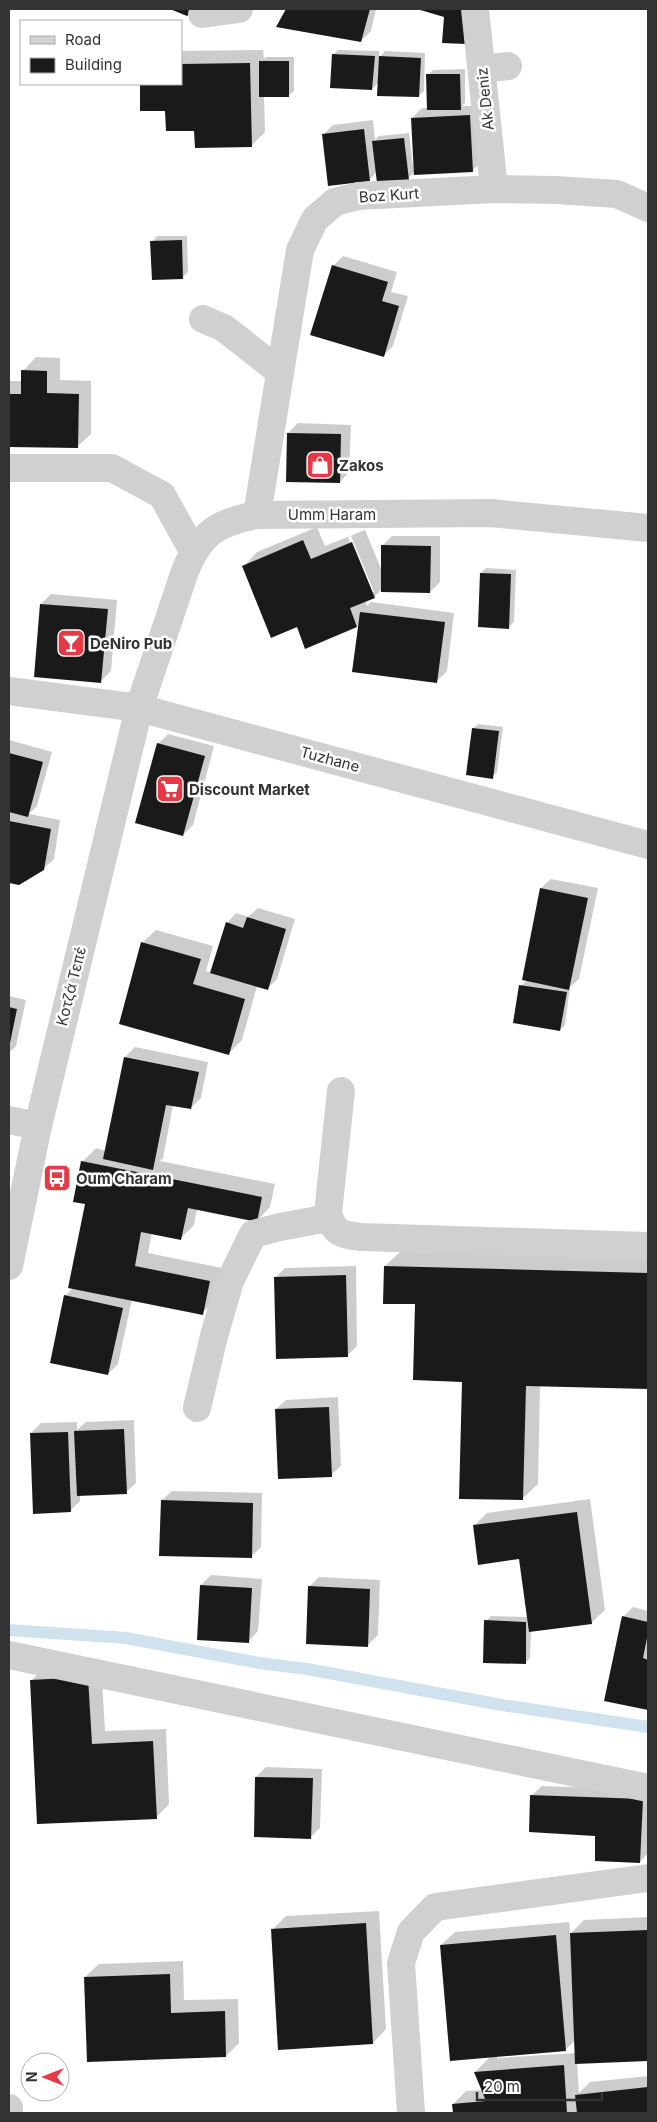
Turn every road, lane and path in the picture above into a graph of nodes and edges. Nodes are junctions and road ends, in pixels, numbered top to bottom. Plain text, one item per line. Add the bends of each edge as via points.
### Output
1 (239, 9) edge
2 (475, 9) edge
3 (202, 14) dead end
4 (494, 189) junction
5 (648, 208) edge
6 (204, 319) dead end
7 (280, 372) junction
8 (9, 468) edge
9 (257, 515) junction
10 (648, 528) edge
11 (193, 551) junction
12 (9, 691) edge
13 (139, 708) junction
14 (648, 845) edge
15 (341, 1091) dead end
16 (9, 1120) edge
17 (38, 1126) junction
18 (329, 1218) junction
19 (648, 1246) edge
20 (9, 1266) edge
21 (197, 1408) dead end
22 (9, 1655) edge
23 (648, 1788) edge
24 (648, 1878) edge
25 (9, 2108) edge
26 (9, 2113) edge
27 (411, 2113) edge

1 - 3 street
2 - 4 street, Ak Deniz via 495,68
4 - 5 street, Boz Kurt via 617,194
4 - 7 street, Boz Kurt via 358,196 335,202 315,219 300,250
6 - 7 street via 224,328
7 - 9 street, Boz Kurt
8 - 11 street via 112,468 162,495
9 - 10 street, Umm Haram via 490,513
9 - 11 street, Umm Haram via 234,519 208,534
11 - 13 street, Umm Haram
12 - 13 street, Tuzhane
13 - 14 street, Tuzhane
13 - 17 street, Κοτζά Τεπέ
15 - 18 street
16 - 17 street
17 - 20 street, Κοτζά Τεπέ
18 - 19 street via 331,1225 344,1235 361,1237
18 - 21 street via 253,1234 230,1281
22 - 23 street
24 - 27 street via 435,1907 411,1932 402,1963
25 - 26 street

